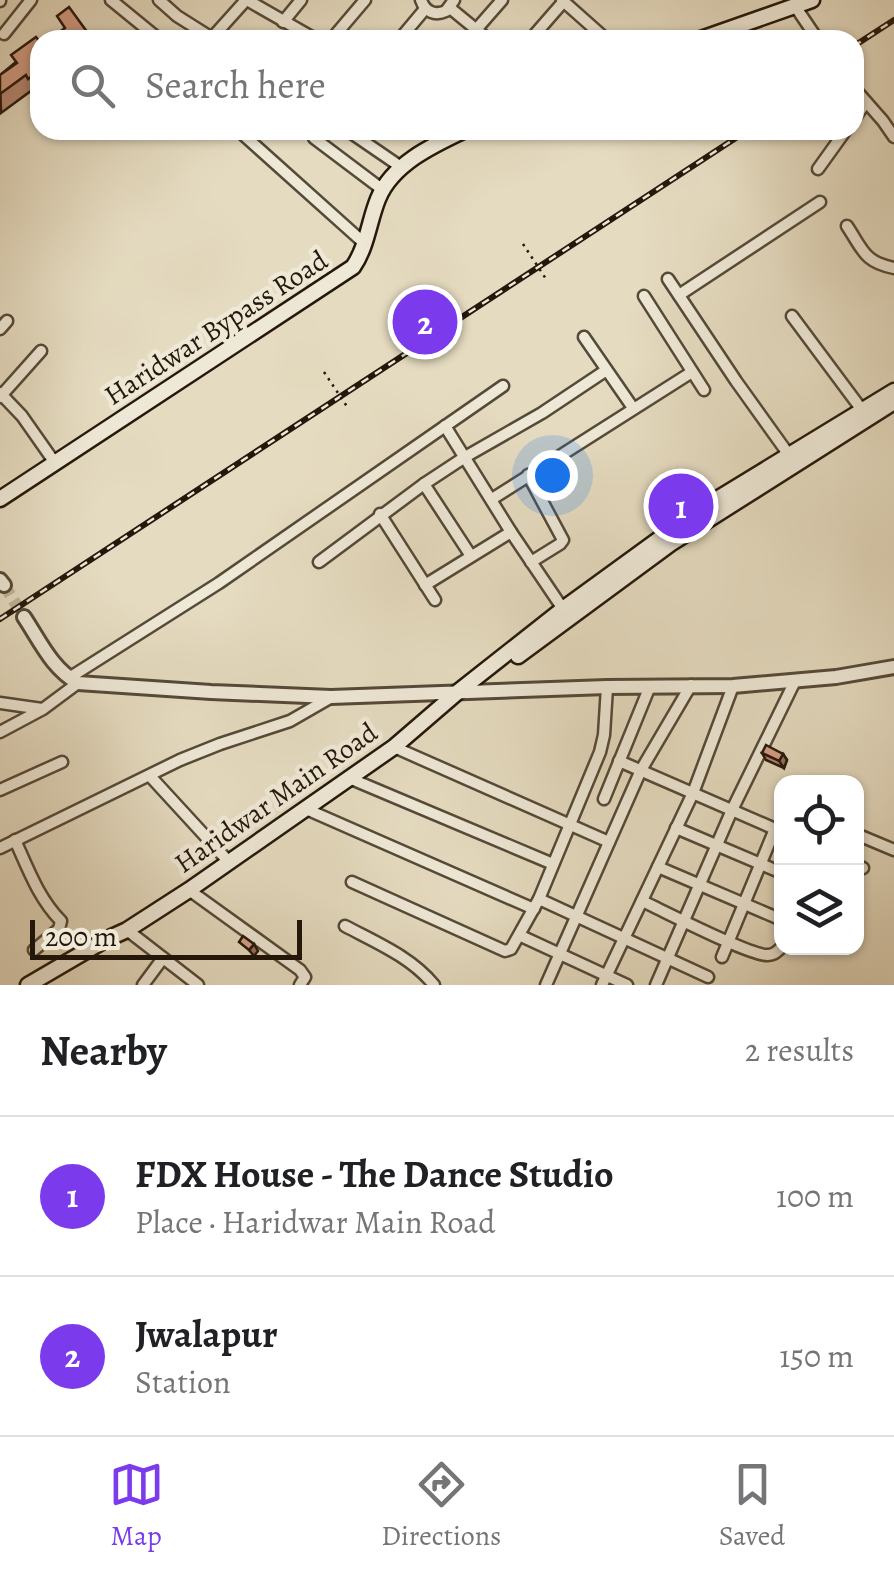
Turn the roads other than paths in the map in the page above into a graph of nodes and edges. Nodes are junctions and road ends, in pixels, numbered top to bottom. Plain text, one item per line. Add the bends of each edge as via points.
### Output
1 (31, 0) edge
2 (111, 0) edge
3 (160, 0) edge
4 (247, 0) edge
5 (301, 0) edge
6 (365, 0) edge
7 (502, 0) edge
8 (563, 0) edge
9 (812, 0) edge
10 (423, 4) edge
11 (452, 4) edge
12 (789, 4) edge
13 (283, 22) junction
14 (148, 30) edge
15 (199, 30) edge
16 (221, 30) edge
17 (298, 30) edge
18 (340, 30) edge
19 (406, 30) edge
20 (476, 30) joint
21 (538, 30) edge
22 (596, 30) edge
23 (723, 30) edge
24 (810, 30) edge
25 (4, 34) dead end
26 (864, 100) edge
27 (866, 102) junction
28 (864, 105) edge
29 (894, 137) edge
30 (249, 140) edge
31 (317, 140) edge
32 (362, 140) edge
33 (443, 140) edge
34 (839, 140) edge
35 (401, 167) junction
36 (818, 169) dead end
37 (383, 190) junction
38 (820, 202) dead end
39 (848, 226) dead end
40 (364, 243) junction
41 (894, 268) edge
42 (668, 279) dead end
43 (679, 295) junction
44 (644, 296) dead end
45 (792, 316) dead end
46 (584, 338) dead end
47 (40, 352) dead end
48 (606, 371) junction
49 (692, 372) junction
50 (503, 386) dead end
51 (704, 390) dead end
52 (894, 391) edge
53 (1, 395) edge
54 (894, 402) edge
55 (633, 408) junction
56 (862, 410) junction
57 (445, 426) junction
58 (789, 455) junction
59 (465, 457) junction
60 (55, 464) junction
61 (528, 476) junction
62 (424, 484) junction
63 (0, 499) edge
64 (492, 499) junction
65 (380, 514) junction
66 (511, 532) junction
67 (471, 556) junction
68 (319, 562) dead end
69 (531, 562) junction
70 (425, 585) junction
71 (435, 600) dead end
72 (563, 609) junction
73 (24, 617) tunnel mouth
74 (894, 667) edge
75 (73, 680) junction
76 (795, 682) junction
77 (691, 685) junction
78 (606, 686) junction
79 (650, 686) junction
80 (733, 686) junction
81 (459, 691) junction
82 (331, 697) junction
83 (0, 703) edge
84 (43, 709) junction
85 (0, 732) edge
86 (394, 747) junction
87 (619, 761) junction
88 (62, 762) dead end
89 (641, 770) junction
90 (150, 776) junction
91 (349, 778) junction
92 (0, 790) edge
93 (693, 793) junction
94 (604, 799) dead end
95 (306, 808) junction
96 (732, 810) junction
97 (571, 826) junction
98 (676, 828) junction
99 (774, 828) edge
100 (864, 837) edge
101 (774, 838) edge
102 (15, 840) junction
103 (609, 842) junction
104 (716, 846) junction
105 (0, 848) edge
106 (894, 850) edge
107 (229, 862) junction
108 (553, 864) junction
109 (760, 864) junction
110 (658, 866) junction
111 (774, 870) edge
112 (352, 882) dead end
113 (700, 885) junction
114 (189, 890) junction
115 (642, 901) junction
116 (537, 904) junction
117 (744, 904) junction
118 (576, 916) junction
119 (774, 917) edge
120 (684, 920) junction
121 (345, 926) dead end
122 (121, 934) junction
123 (520, 936) junction
124 (624, 938) junction
125 (728, 942) junction
126 (34, 950) dead end
127 (774, 953) edge
128 (559, 955) junction
129 (722, 957) dead end
130 (163, 958) junction
131 (668, 958) junction
132 (708, 976) dead end
133 (604, 980) edge
134 (28, 985) edge
135 (45, 985) edge
136 (144, 985) edge
137 (198, 985) edge
138 (300, 985) edge
139 (434, 985) edge
140 (546, 985) edge
141 (628, 985) edge
142 (656, 985) edge

1 - 25 street
2 - 14 street
3 - 15 street
4 - 13 street
4 - 16 street
5 - 13 street
6 - 18 street
7 - 20 street
8 - 21 street
8 - 22 street
9 - 12 main road
10 - 11 street via 441,14
10 - 19 street
11 - 20 street
12 - 23 main road
12 - 24 street
13 - 17 street
26 - 27 street
27 - 28 street
27 - 29 street
30 - 40 street
31 - 37 street
32 - 35 street
33 - 35 main road, Haridwar Bypass Road
34 - 36 street
35 - 37 main road, Haridwar Bypass Road
37 - 40 main road, Haridwar Bypass Road
38 - 43 street
39 - 41 street via 874,263
40 - 60 main road, Haridwar Bypass Road via 342,276
42 - 43 street
43 - 58 street
44 - 49 street
45 - 56 street
46 - 48 street
47 - 53 street
48 - 55 street
48 - 59 street
49 - 51 street
49 - 55 street
50 - 57 street
52 - 56 main road, Haridwar Main Road
53 - 60 street
54 - 81 main road, Haridwar Main Road via 707,519 500,670
55 - 61 street
56 - 58 main road, Haridwar Main Road
57 - 59 street
57 - 75 street
58 - 72 main road, Haridwar Main Road via 699,510
59 - 62 street
59 - 64 street
60 - 63 main road, Haridwar Bypass Road
61 - 64 street
61 - 69 street via 563,540
62 - 65 street
62 - 67 street
64 - 66 street
65 - 68 street
65 - 70 street
66 - 67 street
66 - 69 street
67 - 70 street
69 - 72 street
70 - 71 street
72 - 81 main road, Haridwar Main Road
73 - 75 street via 56,667
74 - 76 street
75 - 82 street
75 - 84 street
76 - 80 street
76 - 96 street
77 - 79 street
77 - 80 street
77 - 89 street
78 - 79 street
78 - 81 street
78 - 97 street via 600,752
79 - 87 street
80 - 93 street
81 - 82 street
81 - 86 main road, Haridwar Main Road
82 - 90 street via 290,721
83 - 84 street
84 - 85 street
86 - 91 main road, Haridwar Main Road
86 - 97 street
87 - 89 street
87 - 94 street
88 - 92 street
89 - 93 street
89 - 103 street
90 - 102 street
90 - 107 street
91 - 95 main road, Haridwar Main Road
91 - 108 street
93 - 96 street
93 - 98 street
95 - 107 main road, Haridwar Main Road
95 - 116 street
96 - 99 street
96 - 104 street
97 - 103 street
97 - 108 street
98 - 104 street
98 - 110 street
100 - 106 street
101 - 109 street
102 - 105 street
102 - 126 street via 46,906 62,922
103 - 118 street
104 - 109 street
104 - 113 street
107 - 114 main road, Haridwar Main Road
108 - 116 street
109 - 111 street
109 - 117 street
110 - 113 street
110 - 115 street
112 - 123 street via 505,951
113 - 117 street
113 - 120 street
114 - 122 main road, Haridwar Main Road
114 - 138 street via 300,970
115 - 120 street
115 - 124 street
116 - 118 street
116 - 123 street
117 - 119 street
117 - 125 street
118 - 124 street
118 - 128 street
120 - 125 street
120 - 131 street
121 - 139 street via 402,956
122 - 130 street
122 - 134 main road, Haridwar Main Road
122 - 135 main road, Haridwar Main Road
123 - 128 street
124 - 131 street
124 - 133 street
125 - 127 street
125 - 129 street
128 - 133 street
128 - 140 street
130 - 136 street
130 - 137 street
131 - 132 street
131 - 142 street
133 - 141 street

